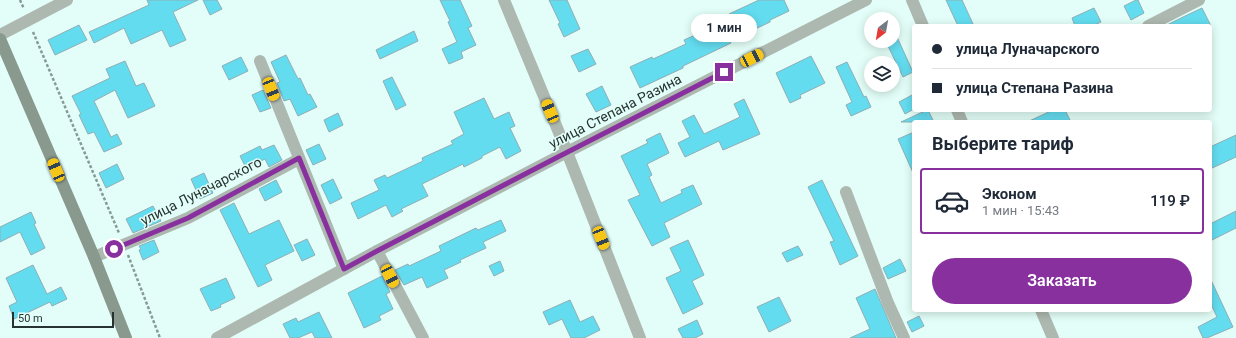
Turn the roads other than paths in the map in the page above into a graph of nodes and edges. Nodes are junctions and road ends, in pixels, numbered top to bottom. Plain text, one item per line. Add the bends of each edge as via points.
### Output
1 (67, 0) edge
2 (504, 0) edge
3 (866, 0) edge
4 (912, 0) edge
5 (1199, 0) edge
6 (922, 24) edge
7 (1152, 24) edge
8 (0, 35) edge
9 (0, 39) edge
10 (260, 62) dead end
11 (567, 152) junction
12 (299, 158) junction
13 (846, 192) dead end
14 (377, 251) junction
15 (94, 257) junction
16 (344, 269) junction
17 (1042, 312) edge
18 (126, 338) edge
19 (217, 338) edge
20 (423, 338) edge
21 (640, 338) edge
22 (904, 338) edge
23 (1053, 338) edge

1 - 8 street
2 - 11 street
3 - 11 street, улица Степана Разина
4 - 6 street
5 - 7 street
9 - 15 main road
10 - 12 street
11 - 14 street, улица Степана Разина
11 - 21 street
12 - 15 street, улица Луначарского via 188,218
12 - 16 street
13 - 22 street
14 - 16 street, улица Степана Разина
14 - 20 street
15 - 18 main road
16 - 19 street, улица Степана Разина
17 - 23 street

